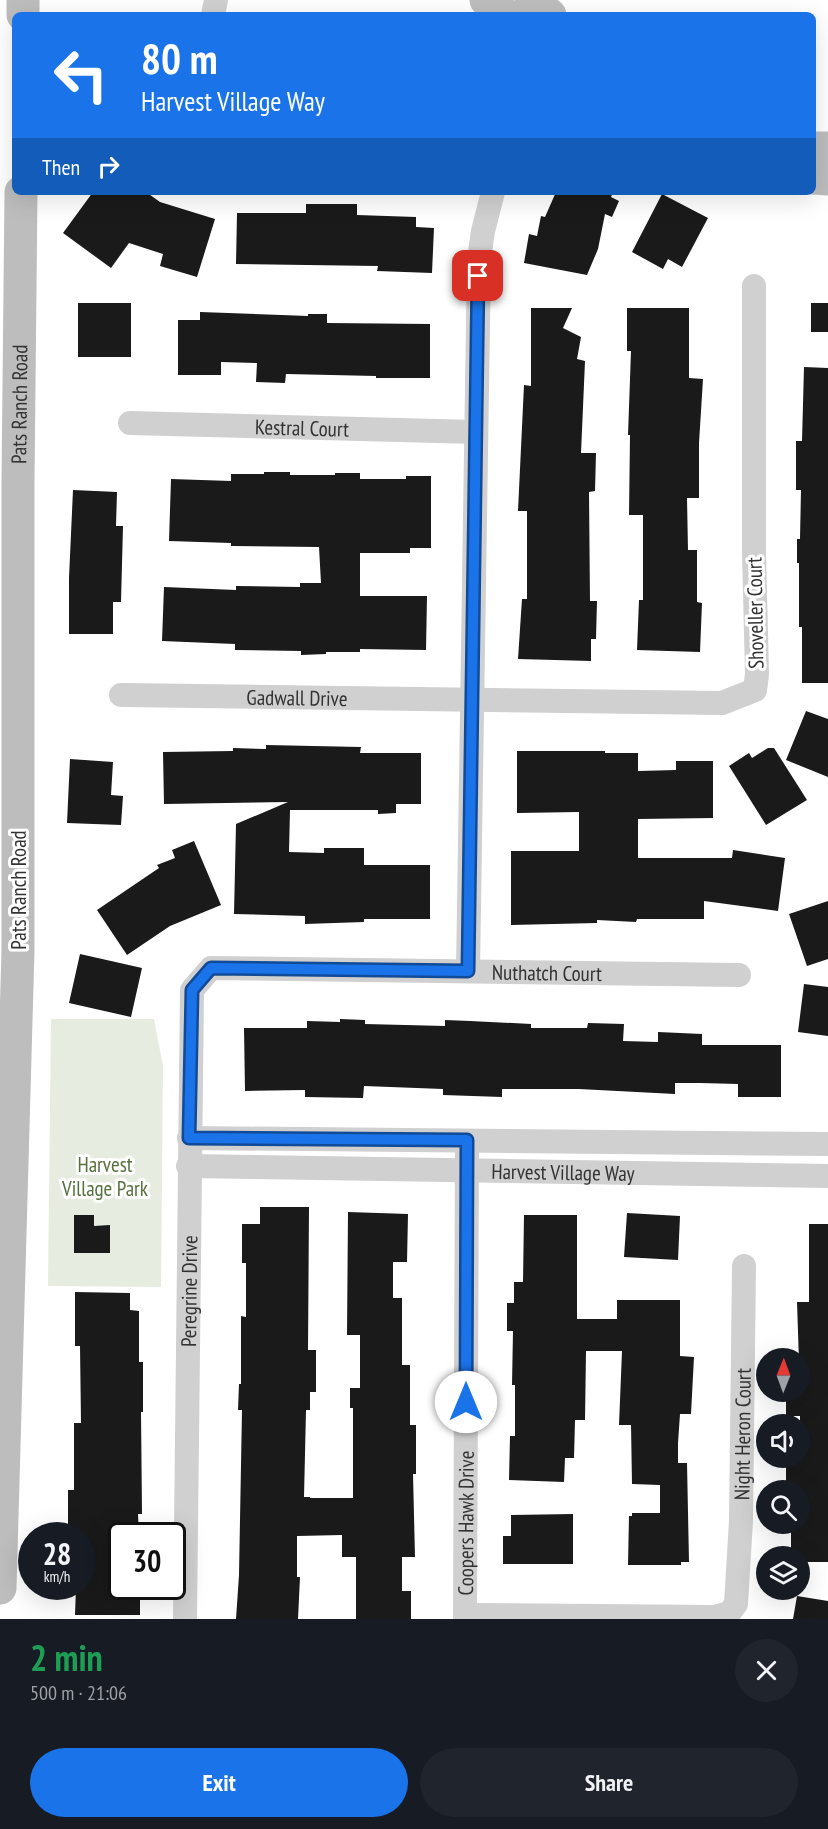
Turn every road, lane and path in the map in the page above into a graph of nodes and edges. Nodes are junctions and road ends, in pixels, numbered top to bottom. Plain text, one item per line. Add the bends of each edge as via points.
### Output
1 (486, 0) edge
2 (531, 0) edge
3 (502, 12) edge
4 (546, 12) edge
5 (21, 195) edge
6 (489, 195) edge
7 (754, 286) dead end
8 (130, 423) dead end
9 (476, 432) junction
10 (121, 695) dead end
11 (472, 700) junction
12 (211, 968) joint
13 (468, 971) junction
14 (739, 975) dead end
15 (189, 1138) junction
16 (467, 1140) junction
17 (828, 1144) edge
18 (189, 1166) junction
19 (467, 1170) junction
20 (828, 1176) edge
21 (744, 1266) dead end
22 (0, 1588) edge
23 (465, 1617) edge
24 (185, 1619) edge

1 - 3 street
2 - 4 street
5 - 22 street, Pats Ranch Road via 18,950
6 - 9 street via 479,259
7 - 11 street, Shoveller Court via 755,690 722,703
8 - 9 street, Kestral Court
9 - 11 street
10 - 11 street, Gadwall Drive
11 - 13 street
12 - 13 street, Nuthatch Court
12 - 15 street, Peregrine Drive via 192,990
13 - 14 street, Nuthatch Court
15 - 16 street, Harvest Village Way
15 - 18 street, Peregrine Drive
16 - 17 street, Harvest Village Way
16 - 19 street, Coopers Hawk Drive
18 - 19 street, Harvest Village Way
18 - 24 street, Peregrine Drive
19 - 20 street, Harvest Village Way
19 - 23 street, Coopers Hawk Drive
21 - 23 street, Night Heron Court via 741,1521 736,1604 729,1613 714,1617

